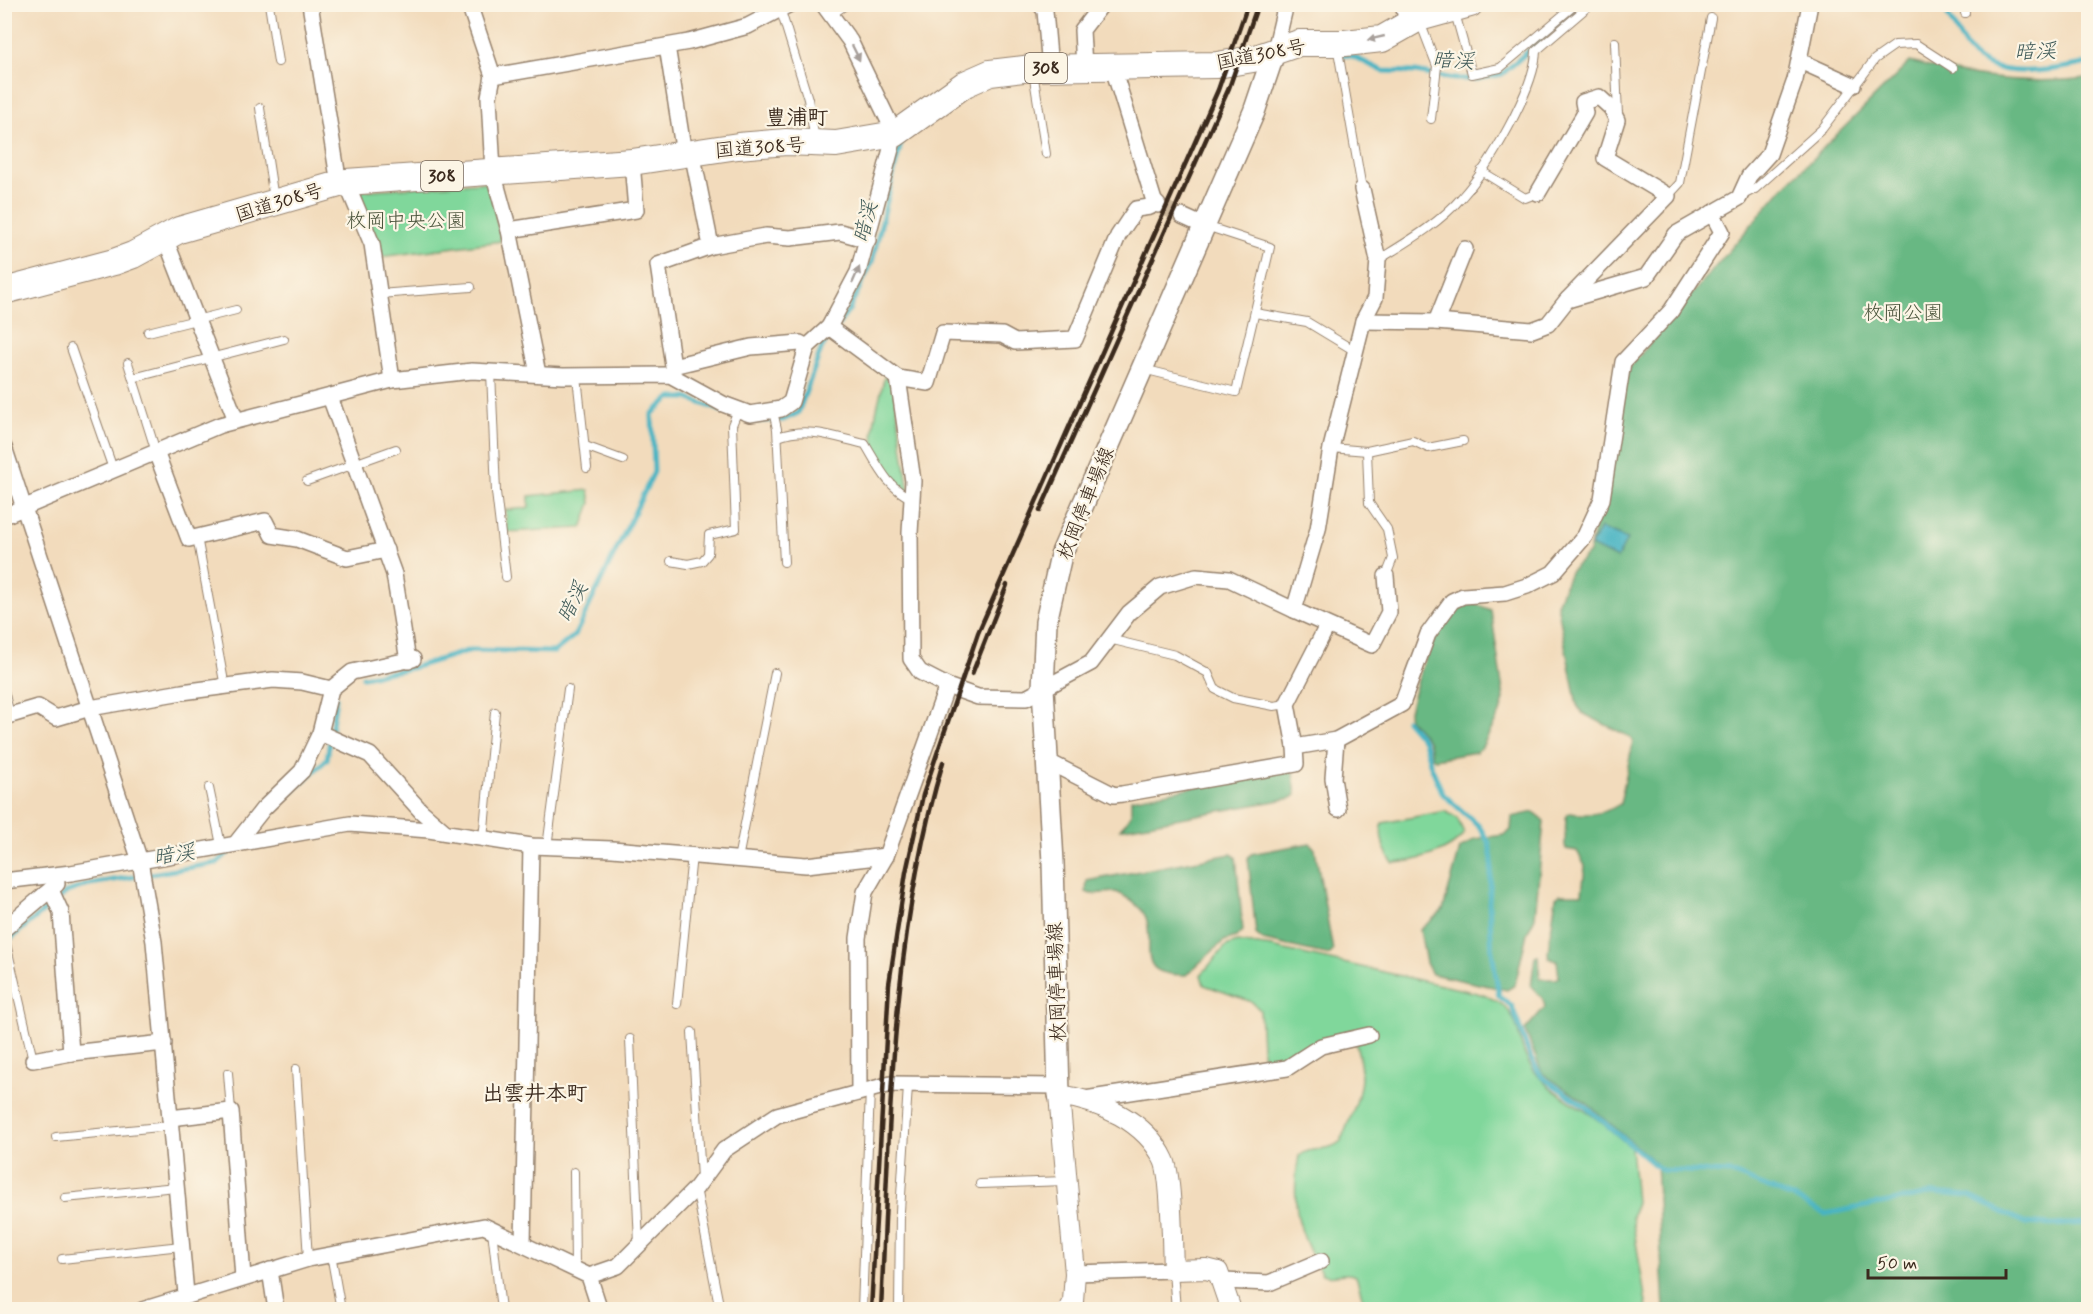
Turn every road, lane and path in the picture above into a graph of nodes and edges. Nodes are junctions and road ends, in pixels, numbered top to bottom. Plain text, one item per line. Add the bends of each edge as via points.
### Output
1 (269, 4) edge
2 (310, 4) edge
3 (469, 4) edge
4 (847, 4) edge
5 (1040, 4) edge
6 (1286, 4) edge
7 (1576, 4) edge
8 (1591, 4) edge
9 (1810, 4) edge
10 (1098, 6) edge
11 (1455, 7) edge
12 (786, 8) edge
13 (827, 10) edge
14 (1410, 16) edge
15 (1711, 18) dead end
16 (1615, 42) dead end
17 (667, 46) junction
18 (1275, 50) junction
19 (1338, 50) junction
20 (1800, 61) junction
21 (278, 62) dead end
22 (1041, 68) junction
23 (1084, 68) junction
24 (1113, 68) junction
25 (1953, 68) dead end
26 (494, 76) junction
27 (1852, 86) junction
28 (260, 108) dead end
29 (1431, 119) dead end
30 (1617, 120) junction
31 (895, 134) junction
32 (815, 143) junction
33 (688, 153) junction
34 (1046, 154) dead end
35 (632, 162) junction
36 (1480, 171) junction
37 (493, 172) junction
38 (343, 183) junction
39 (1362, 189) joint
40 (1538, 193) joint
41 (1668, 196) junction
42 (1739, 198) junction
43 (274, 204) junction
44 (1712, 213) junction
45 (1182, 216) tunnel mouth
46 (1204, 226) junction
47 (509, 230) junction
48 (165, 238) junction
49 (867, 240) junction
50 (711, 246) junction
51 (1465, 249) dead end
52 (1378, 261) junction
53 (471, 287) dead end
54 (4, 291) edge
55 (379, 294) junction
56 (1567, 300) junction
57 (236, 310) dead end
58 (1255, 313) junction
59 (197, 320) junction
60 (1363, 321) junction
61 (1436, 322) junction
62 (829, 327) junction
63 (148, 332) dead end
64 (284, 339) dead end
65 (807, 347) junction
66 (70, 348) dead end
67 (1355, 351) junction
68 (211, 357) junction
69 (128, 363) dead end
70 (1141, 369) junction
71 (672, 371) junction
72 (491, 372) junction
73 (538, 374) junction
74 (577, 377) junction
75 (133, 378) junction
76 (898, 378) junction
77 (392, 380) junction
78 (330, 397) junction
79 (737, 412) junction
80 (774, 414) junction
81 (237, 420) junction
82 (777, 433) junction
83 (1463, 441) dead end
84 (585, 446) junction
85 (4, 447) edge
86 (1331, 448) junction
87 (396, 449) dead end
88 (1367, 451) junction
89 (156, 452) junction
90 (623, 460) dead end
91 (352, 464) junction
92 (587, 468) dead end
93 (113, 469) junction
94 (307, 481) dead end
95 (912, 499) junction
96 (26, 505) junction
97 (4, 516) edge
98 (197, 537) junction
99 (386, 550) junction
100 (671, 561) dead end
101 (784, 562) dead end
102 (1386, 576) joint
103 (506, 577) dead end
104 (1294, 610) junction
105 (1327, 626) junction
106 (1109, 639) junction
107 (775, 673) dead end
108 (946, 686) junction
109 (225, 687) junction
110 (1043, 688) junction
111 (331, 689) junction
112 (568, 689) dead end
113 (4, 692) edge
114 (1287, 704) junction
115 (90, 708) junction
116 (495, 712) dead end
117 (7, 716) edge
118 (321, 734) junction
119 (1336, 740) junction
120 (1294, 747) junction
121 (1047, 761) junction
122 (209, 788) dead end
123 (1338, 809) dead end
124 (446, 833) junction
125 (483, 838) junction
126 (237, 842) junction
127 (220, 845) junction
128 (539, 846) junction
129 (692, 855) junction
130 (886, 855) junction
131 (738, 859) junction
132 (140, 862) junction
133 (71, 873) junction
134 (4, 881) edge
135 (51, 890) junction
136 (5, 934) edge
137 (676, 1004) dead end
138 (692, 1032) dead end
139 (1369, 1035) dead end
140 (630, 1039) dead end
141 (164, 1043) junction
142 (71, 1053) junction
143 (33, 1060) joint
144 (296, 1069) dead end
145 (228, 1073) dead end
146 (908, 1086) junction
147 (865, 1090) junction
148 (1059, 1091) junction
149 (1084, 1099) junction
150 (231, 1111) junction
151 (170, 1122) junction
152 (56, 1137) dead end
153 (574, 1172) dead end
154 (1067, 1181) junction
155 (699, 1184) junction
156 (980, 1184) dead end
157 (176, 1187) junction
158 (64, 1198) dead end
159 (492, 1230) junction
160 (523, 1243) junction
161 (639, 1245) junction
162 (181, 1246) junction
163 (331, 1254) junction
164 (62, 1258) dead end
165 (308, 1259) junction
166 (1321, 1261) dead end
167 (270, 1270) junction
168 (1173, 1270) junction
169 (582, 1272) junction
170 (1076, 1273) junction
171 (243, 1278) junction
172 (1223, 1281) junction
173 (186, 1294) junction
174 (142, 1310) edge
175 (276, 1310) edge
176 (341, 1310) edge
177 (501, 1310) edge
178 (600, 1310) edge
179 (720, 1310) edge
180 (862, 1310) edge
181 (898, 1310) edge
182 (1068, 1310) edge
183 (1176, 1310) edge
184 (1231, 1310) edge

1 - 21 lane
2 - 38 street
3 - 26 street
4 - 13 lane
5 - 22 street via 1045,11
6 - 18 street
7 - 11 lane via 1500,68 1472,74
8 - 36 lane via 1536,51 1536,62 1520,106
9 - 20 street
10 - 23 street via 1082,30
11 - 14 highway, 国道308号 / 308
12 - 17 street via 748,26
12 - 32 lane
13 -> 31 street via 850,41
14 -> 19 highway, 国道308号 / 308 via 1382,39
14 - 29 lane via 1437,66
15 - 41 lane via 1680,183
16 - 30 lane
17 - 26 street
17 - 33 street
18 - 19 highway, 国道308号 / 308 via 1299,43
18 - 24 highway, 国道308号 / 308 via 1252,59 1216,65
18 - 46 main road, 枚岡停車場線 via 1254,112
19 - 39 lane
20 - 27 street
20 - 42 street via 1769,154 1749,176
22 - 23 highway, 国道308号 / 308
22 - 31 highway, 国道308号 / 308 via 990,73 965,84
22 - 34 lane
23 - 24 highway, 国道308号 / 308
24 - 76 street via 1156,203 1136,209 1118,236 1075,339 1015,342 1002,335 943,333 928,383
25 - 27 lane via 1916,44 1895,45 1875,59
26 - 37 street via 489,97
27 - 42 lane via 1822,129 1755,189
28 - 43 lane
30 - 40 street via 1599,97 1583,102 1585,113
30 - 41 street via 1605,158
31 - 32 highway, 国道308号 / 308 via 836,144
31 - 49 street
32 - 33 highway, 国道308号 / 308 via 786,142
33 - 35 highway, 国道308号 / 308
33 - 50 street
35 - 37 highway, 国道308号 / 308
35 - 47 street via 636,210
36 - 40 lane via 1525,198
36 - 52 lane via 1463,197 1433,225
37 - 38 highway, 国道308号 / 308
37 - 47 street
38 - 43 highway, 国道308号 / 308
38 - 55 street via 372,244
39 - 52 street
41 - 56 street
42 - 44 street
43 - 48 highway, 国道308号 / 308
44 - 56 street via 1676,234 1646,277
44 - 119 street via 1722,232 1671,311 1623,362 1602,499 1585,536 1553,573 1527,586 1452,601 1428,634 1402,704
45 - 46 street
46 - 58 lane via 1270,247
46 - 70 main road, 枚岡停車場線
47 - 73 street
48 - 54 highway, 国道308号 / 308 via 114,262
48 - 59 street
49 - 50 street via 840,232 790,238 766,236
62 -> 49 street via 858,272
50 - 71 street via 658,265
51 - 61 street
52 - 60 street via 1375,298
53 - 55 lane
55 - 77 street
56 - 61 street via 1548,324 1532,330
57 - 59 lane
58 - 67 lane via 1307,322
58 - 70 lane via 1236,392
59 - 63 lane
59 - 68 street
60 - 61 street
60 - 67 street
62 - 65 street
62 - 76 street
64 - 68 lane
65 - 71 street via 800,343 751,347
65 - 80 street via 791,402
66 - 93 lane
67 - 86 street
68 - 75 lane
68 - 81 street
69 - 75 lane
70 - 110 main road, 枚岡停車場線 via 1061,555 1046,622
71 - 74 street
71 - 79 street
72 - 73 street
72 - 77 street
72 - 103 lane via 496,492
73 - 74 street
74 - 84 lane
75 - 89 lane
76 - 95 street via 913,481
77 - 78 street
78 - 81 street
78 - 91 street
79 - 80 street
79 - 100 lane via 732,425 736,529 709,535 708,554 702,561
80 - 82 lane
81 - 89 street
82 - 95 lane via 809,430 865,444 882,477 897,492
82 - 101 lane
83 - 88 lane via 1428,448 1413,441
84 - 90 lane
84 - 92 lane
85 - 96 street
86 - 88 lane
86 - 104 street via 1318,529
87 - 91 lane
88 - 102 lane via 1369,503 1387,530 1393,558
89 - 93 street
89 - 98 street via 189,540
91 - 94 lane
91 - 99 street
93 - 96 street
95 - 108 street via 911,659 920,672
96 - 97 street
96 - 115 street
98 - 99 street via 265,521 272,535 297,539 347,558
98 - 109 lane
99 - 111 street via 410,660 352,672
102 - 105 street via 1389,612 1372,645
104 - 105 street
104 - 106 street via 1229,579 1196,576 1160,587 1129,613
105 - 114 street
106 - 110 street via 1091,663
106 - 114 lane via 1175,655 1208,673 1215,689 1233,698 1274,706
107 - 131 lane
108 - 110 street via 978,697 1026,698
108 - 130 street
109 - 111 street via 273,680
109 - 115 street
110 - 121 main road, 枚岡停車場線
111 - 118 street
112 - 128 lane
113 - 117 lane
114 - 120 street
115 - 117 street via 56,718 38,707
115 - 132 street
116 - 125 lane
118 - 124 street via 370,754
118 - 126 street via 302,771 263,809
119 - 120 street
119 - 123 street via 1333,778
120 - 121 street via 1296,764 1114,795
121 - 148 main road, 枚岡停車場線
122 - 127 lane
124 - 125 street
124 - 126 street via 350,824
125 - 128 street
126 - 127 street
127 - 132 street
128 - 129 street
128 - 160 street
129 - 131 street
129 - 137 lane
130 - 131 street via 806,865
130 - 147 street via 865,892 858,938
132 - 133 street
132 - 141 street via 154,942
133 - 134 street
133 - 135 street
135 - 136 street
135 - 142 street via 61,912
136 - 143 lane
138 - 155 lane
139 - 149 street via 1321,1046 1287,1068
140 - 161 lane
141 - 142 street
141 - 151 street
142 - 143 street
144 - 165 lane
145 - 150 lane
146 - 147 street via 891,1084
146 - 148 street
146 - 181 lane
147 - 155 street via 777,1115 724,1150
147 - 180 lane
148 - 149 street
148 - 154 street
149 - 168 street via 1129,1120 1149,1137 1165,1162
150 - 151 street
150 - 171 street
151 - 152 lane
151 - 157 street
153 - 169 lane
154 - 156 lane
154 - 170 street
155 - 161 street
155 - 179 lane
157 - 158 lane
157 - 162 street
159 - 160 street
159 - 163 street via 484,1226 465,1228
159 - 177 lane
160 - 169 street
161 - 169 street via 618,1266
162 - 164 lane
162 - 173 street
163 - 165 street
163 - 176 lane
165 - 167 street
166 - 172 street via 1281,1280
167 - 171 street
167 - 175 street
168 - 170 street
168 - 172 street via 1206,1269 1218,1272
168 - 183 lane
169 - 178 street
170 - 182 street
171 - 173 street
172 - 184 street
173 - 174 street

